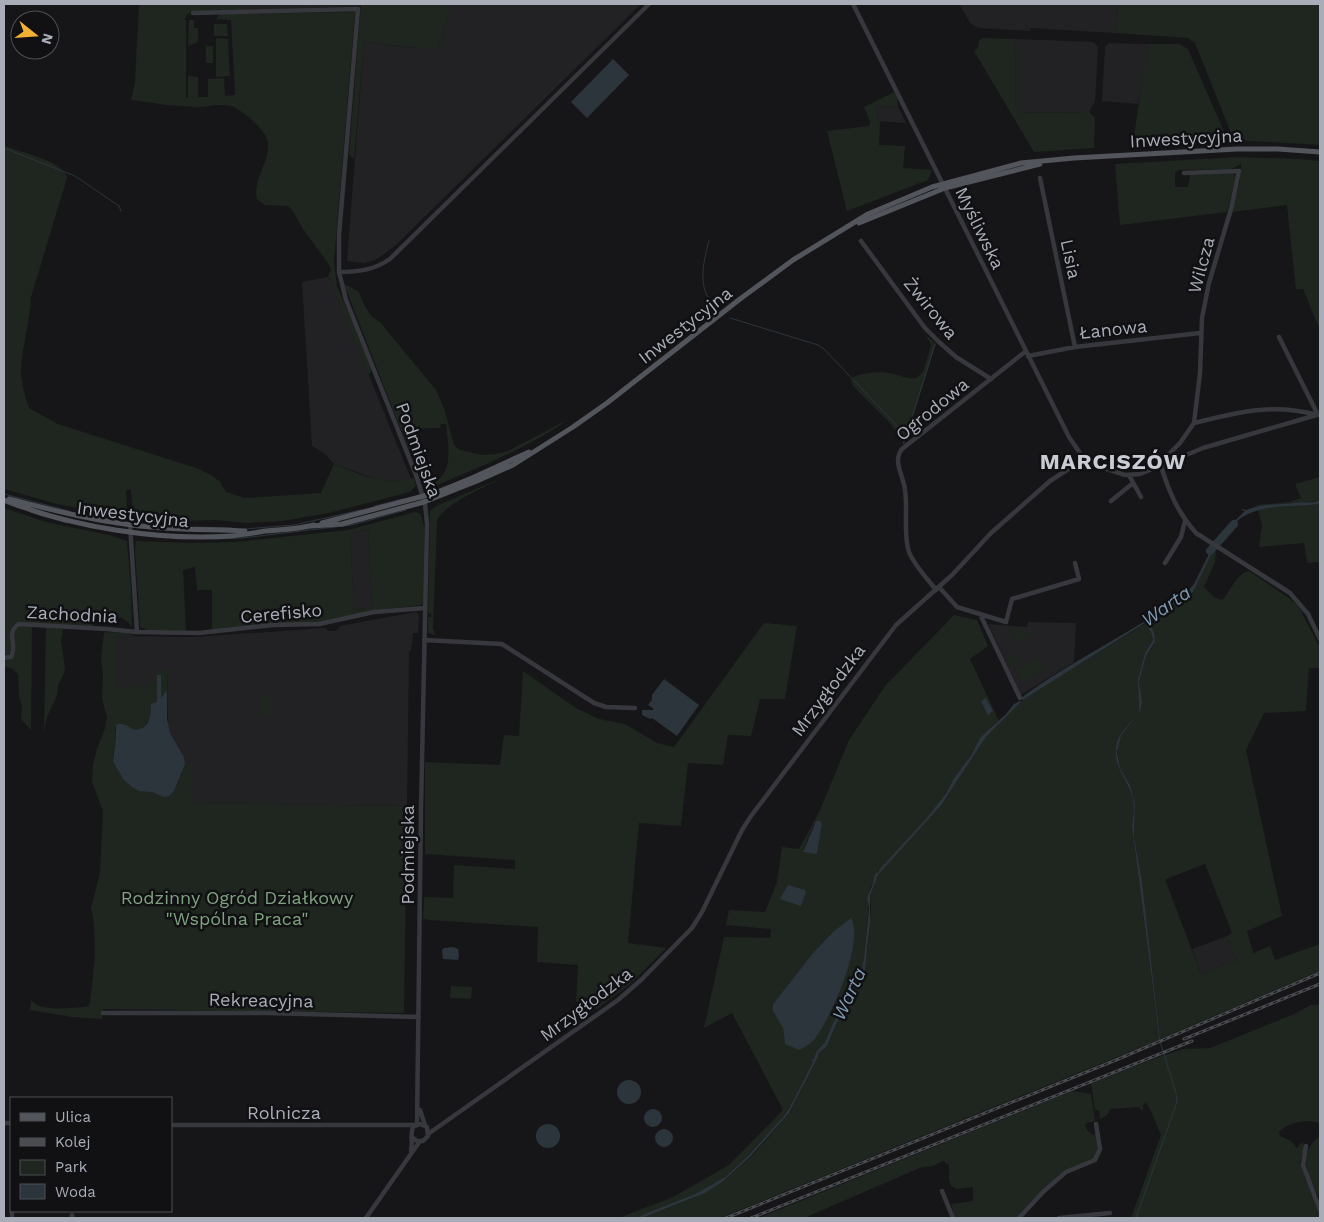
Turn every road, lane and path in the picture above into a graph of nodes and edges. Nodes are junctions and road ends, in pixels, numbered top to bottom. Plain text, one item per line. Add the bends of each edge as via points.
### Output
1 (649, 4) edge
2 (853, 4) edge
3 (193, 13) dead end
4 (1320, 152) edge
5 (1184, 173) dead end
6 (1040, 178) dead end
7 (944, 186) junction
8 (861, 241) dead end
9 (339, 272) junction
10 (1200, 333) junction
11 (1279, 337) dead end
12 (1075, 347) junction
13 (1027, 354) junction
14 (991, 379) junction
15 (1319, 415) edge
16 (1194, 423) junction
17 (1167, 456) dead end
18 (1086, 462) junction
19 (1161, 466) junction
20 (1129, 476) junction
21 (1133, 484) junction
22 (1141, 497) dead end
23 (4, 499) edge
24 (423, 499) junction
25 (1111, 501) dead end
26 (1185, 521) junction
27 (130, 525) junction
28 (130, 532) junction
29 (263, 532) junction
30 (1074, 563) dead end
31 (1165, 563) dead end
32 (937, 588) junction
33 (425, 608) junction
34 (979, 613) junction
35 (137, 632) junction
36 (1320, 639) edge
37 (424, 640) junction
38 (4, 658) edge
39 (1020, 698) dead end
40 (635, 708) dead end
41 (102, 1013) dead end
42 (419, 1017) junction
43 (418, 1104) junction
44 (443, 1124) junction
45 (1096, 1124) dead end
46 (172, 1125) edge
47 (416, 1125) junction
48 (397, 1126) junction
49 (426, 1126) junction
50 (411, 1132) junction
51 (428, 1134) junction
52 (412, 1138) junction
53 (420, 1141) junction
54 (1306, 1146) dead end
55 (410, 1154) junction
56 (942, 1191) dead end
57 (1320, 1210) edge
58 (1110, 1213) dead end
59 (366, 1218) edge
60 (951, 1218) edge
61 (1018, 1218) edge
62 (1059, 1218) edge

1 - 9 street via 390,259 373,268
2 - 7 street, Myśliwska
3 - 9 street, Podmiejska via 358,9 338,235
4 - 7 main road, Inwestycyjna via 1237,149 1095,156 1053,160
5 - 10 street, Wilcza via 1239,171 1209,283
6 - 12 street, Lisia
7 - 13 street, Myśliwska
7 - 24 main road, Inwestycyjna via 874,211 808,250 607,403 543,446 502,470
8 - 14 street, Żwirowa via 938,342
9 - 24 street, Podmiejska via 346,300
10 - 12 street, Łanowa
10 - 16 street, Wilcza via 1200,373
11 - 15 street
12 - 13 street, Łanowa
13 - 14 street, Ogrodowa
13 - 18 street, Myśliwska via 1069,438
14 - 32 street, Ogrodowa via 898,454 906,494 908,550
15 - 16 street via 1263,408
15 - 19 street via 1203,448
16 - 17 street
18 - 20 street
18 - 32 street, Mrzygłodzka via 1047,483
19 - 20 street
19 - 26 street
20 - 21 street
21 - 22 street
21 - 25 street
23 - 27 main road, Inwestycyjna
23 - 28 main road, Inwestycyjna via 59,518
24 - 29 main road, Inwestycyjna via 310,526
24 - 33 street, Podmiejska via 427,523
26 - 31 street via 1181,538
26 - 36 street via 1211,544 1290,593 1308,614
27 - 28 street
27 - 29 main road, Inwestycyjna
28 - 29 main road, Inwestycyjna via 212,536
28 - 35 street
30 - 34 street via 1079,579 1012,599 1006,622
32 - 34 street via 957,607
32 - 44 street, Mrzygłodzka via 896,625 755,810 697,920 672,951 618,1000
33 - 35 street, Cerefisko via 374,612 312,625 199,633
33 - 37 street, Podmiejska
34 - 39 street
35 - 38 street, Zachodnia via 19,624 12,634 13,653 11,657
37 - 40 street via 502,644 594,703 606,707
37 - 42 street, Podmiejska
41 - 42 street, Rekreacyjna
42 - 43 street, Podmiejska
43 - 47 street, Podmiejska
43 - 49 street, Podmiejska
44 - 49 street, Mrzygłodzka
44 - 51 street, Mrzygłodzka
45 - 61 street via 1100,1148 1095,1160 1066,1172
46 - 48 street, Rolnicza
47 - 48 street, Rolnicza
47 - 49 street
47 - 50 street
48 - 50 street, Rolnicza
49 - 51 street
50 - 52 street
51 - 53 street
52 - 53 street
52 - 55 street
53 - 55 street
54 - 57 street via 1302,1165
55 - 59 street
56 - 60 street
58 - 62 street

